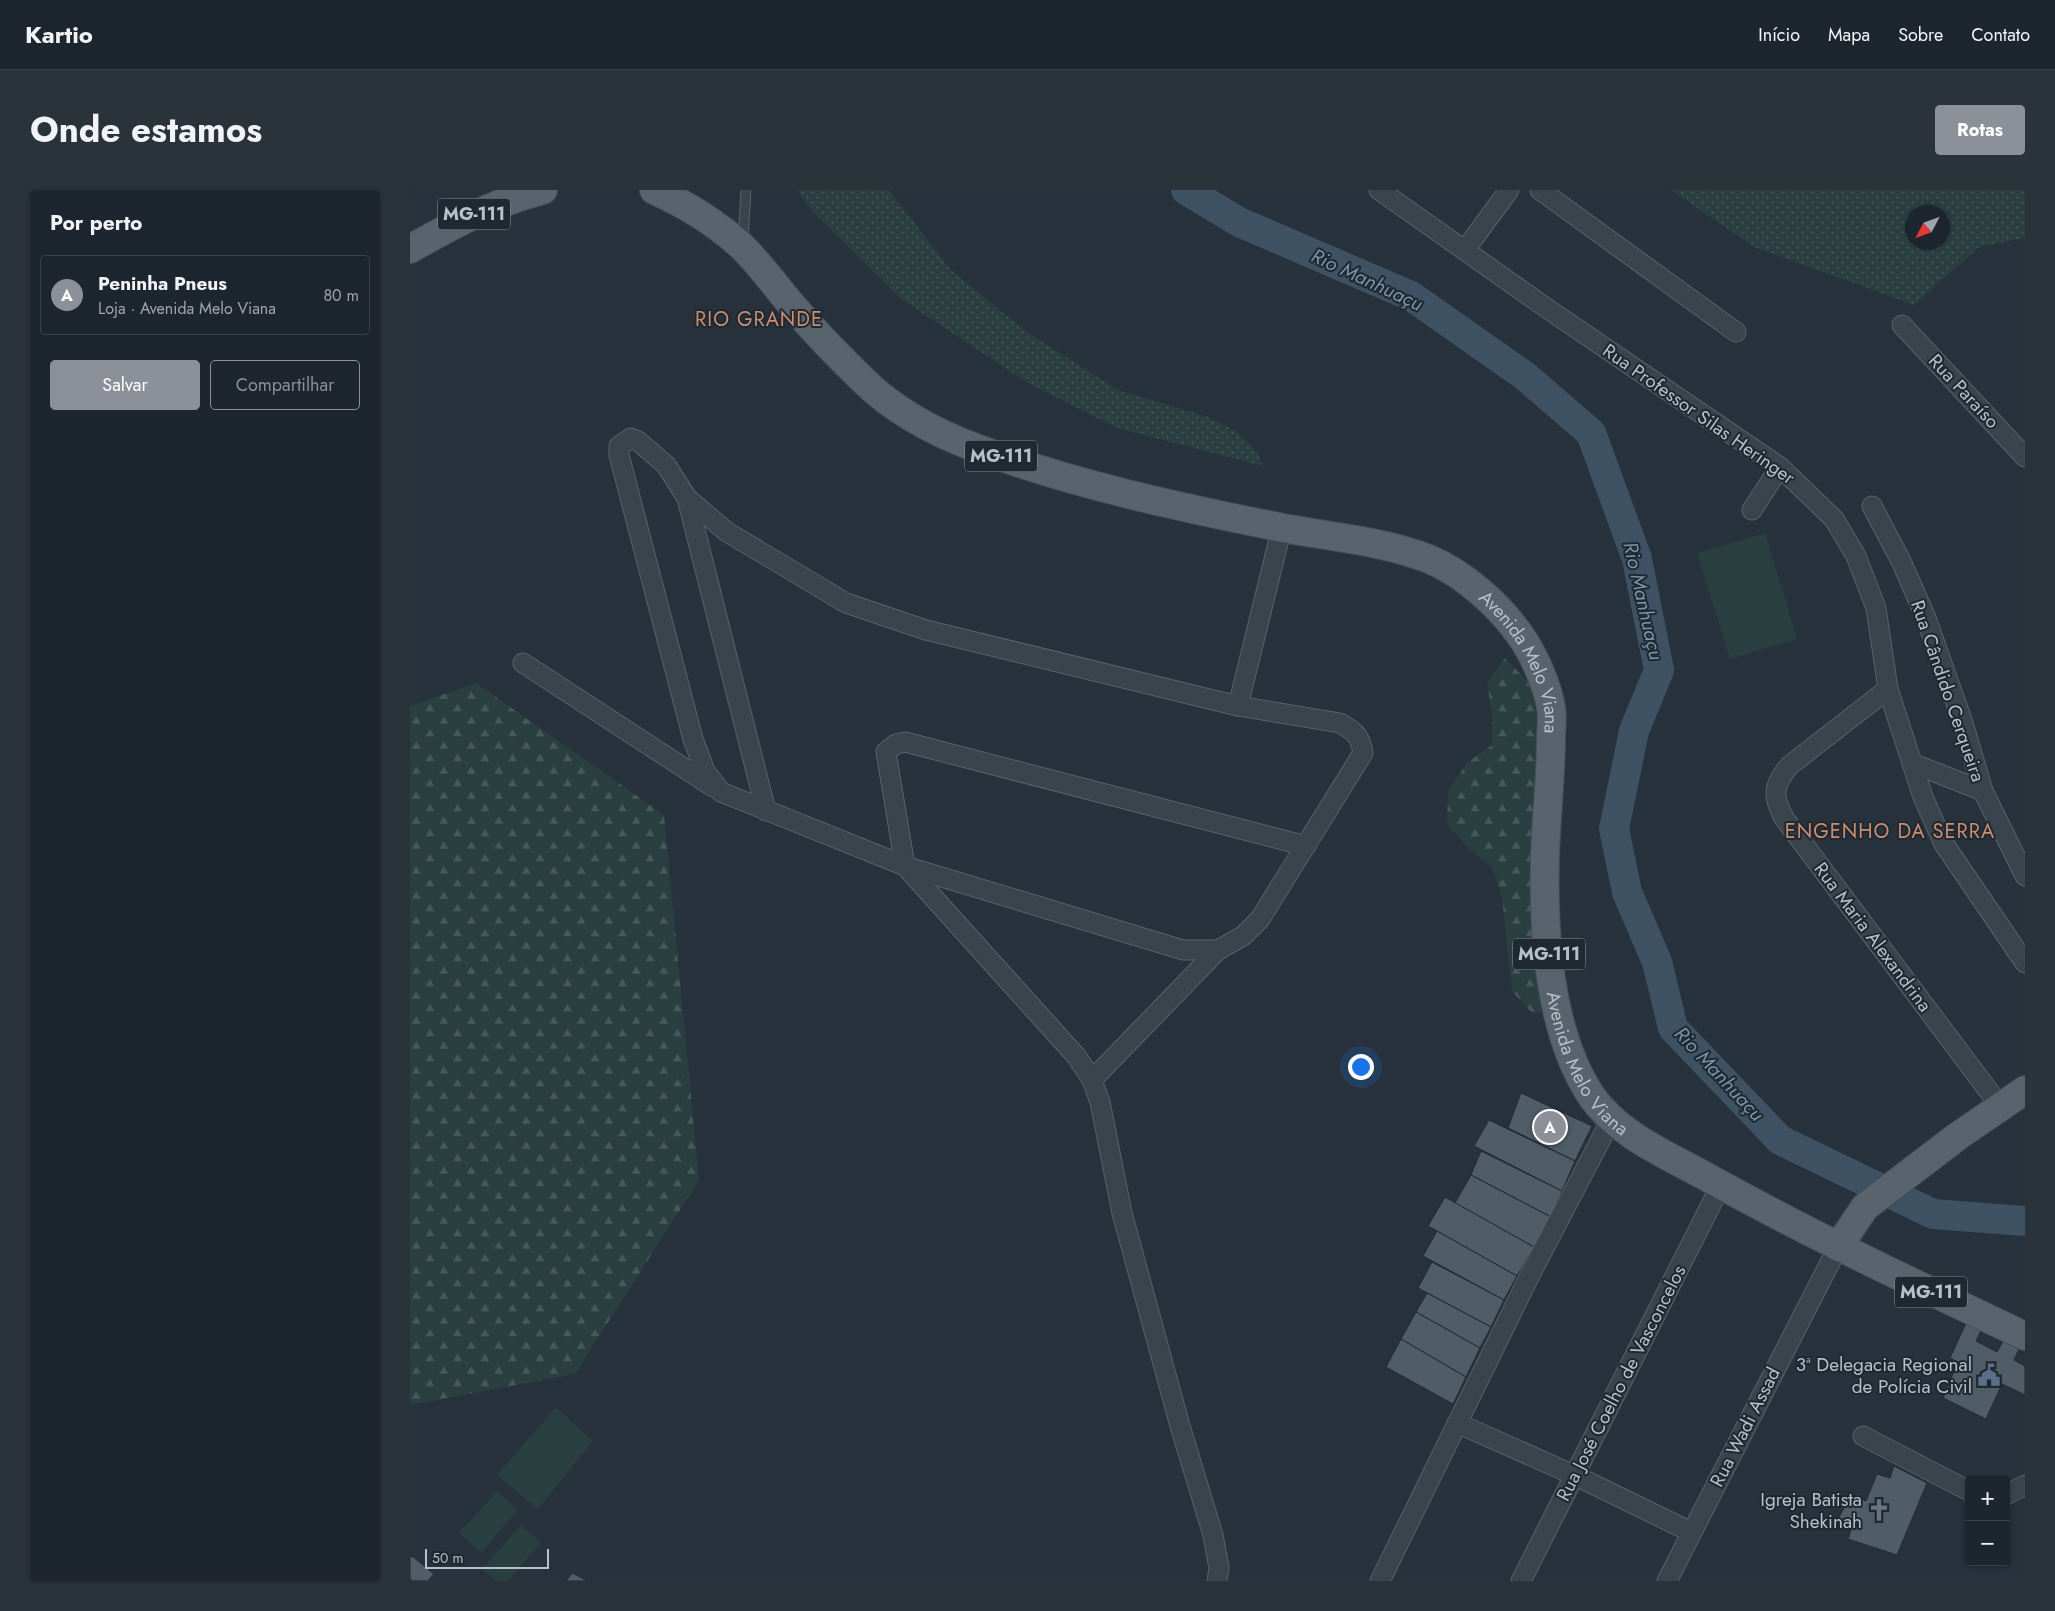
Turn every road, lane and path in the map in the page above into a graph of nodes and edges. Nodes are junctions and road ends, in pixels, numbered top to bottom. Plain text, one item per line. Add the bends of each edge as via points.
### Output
1 (543, 190) edge
2 (654, 190) edge
3 (746, 190) edge
4 (1379, 190) edge
5 (1509, 190) edge
6 (1540, 190) edge
7 (742, 247) junction
8 (410, 249) edge
9 (1465, 250) junction
10 (1902, 325) dead end
11 (1736, 332) dead end
12 (2025, 457) edge
13 (1780, 467) junction
14 (687, 498) junction
15 (1872, 506) dead end
16 (1752, 510) dead end
17 (1282, 527) junction
18 (523, 664) dead end
19 (1888, 689) junction
20 (1238, 706) junction
21 (1914, 764) junction
22 (1982, 790) junction
23 (721, 792) junction
24 (766, 811) junction
25 (1306, 846) junction
26 (905, 866) junction
27 (2025, 876) edge
28 (1218, 950) junction
29 (2025, 963) edge
30 (1092, 1080) junction
31 (2025, 1090) edge
32 (2000, 1106) junction
33 (1612, 1120) junction
34 (1721, 1185) junction
35 (1838, 1247) junction
36 (2025, 1336) edge
37 (1457, 1423) junction
38 (1863, 1436) dead end
39 (1574, 1475) junction
40 (2025, 1485) edge
41 (1965, 1489) edge
42 (2010, 1493) edge
43 (1690, 1532) junction
44 (1217, 1581) edge
45 (1380, 1581) edge
46 (1521, 1581) edge
47 (1667, 1581) edge

1 - 8 main road, MG-111 via 508,199 459,221
2 - 7 main road, MG-111 via 680,201
3 - 7 lane
4 - 9 street, Rua Professor Silas Heringer
5 - 9 street
6 - 11 street
7 - 17 main road, MG-111 via 798,312 869,386 932,431 1086,484
9 - 13 street, Rua Professor Silas Heringer
10 - 12 street, Rua Paraíso
13 - 16 street
13 - 19 street, Rua Professor Silas Heringer via 1834,520 1856,556 1876,608
14 - 20 street via 727,532 846,602 926,630
14 - 23 street via 666,466 638,441 631,438 619,446 693,739 705,771
14 - 24 street
15 - 22 street, Rua Cândido Cerqueira via 1926,618 1963,723
17 - 20 street
17 - 33 main road, Avenida Melo Viana / MG-111 via 1398,549 1433,561 1491,603 1520,635 1537,665 1551,708 1544,925 1562,1032 1587,1088
18 - 23 street
19 - 21 street, Rua Professor Silas Heringer
19 - 32 street, Rua Maria Alexandrina via 1789,766 1777,781 1775,802
20 - 25 street via 1340,723 1361,740 1363,753 1356,768
21 - 22 street
21 - 29 street, Rua Professor Silas Heringer via 1923,797 1944,844
22 - 27 street, Rua Cândido Cerqueira
23 - 24 street
24 - 26 street
25 - 26 street via 905,742 886,752
25 - 28 street via 1260,919 1242,936
26 - 28 street via 1182,950
26 - 30 street via 1077,1057
28 - 30 street
30 - 44 street via 1100,1102 1122,1213 1213,1535 1219,1568
31 - 32 main road
32 - 35 main road via 1865,1207
33 - 34 main road, Avenida Melo Viana / MG-111
33 - 37 street
34 - 35 main road, Avenida Melo Viana / MG-111
34 - 39 street, Rua José Coelho de Vasconcelos
35 - 36 main road, Avenida Melo Viana / MG-111
35 - 43 street, Rua Wadi Assad
37 - 39 street
37 - 45 street
38 - 41 street
39 - 43 street
39 - 46 street, Rua José Coelho de Vasconcelos
40 - 42 street
43 - 47 street, Rua Wadi Assad

